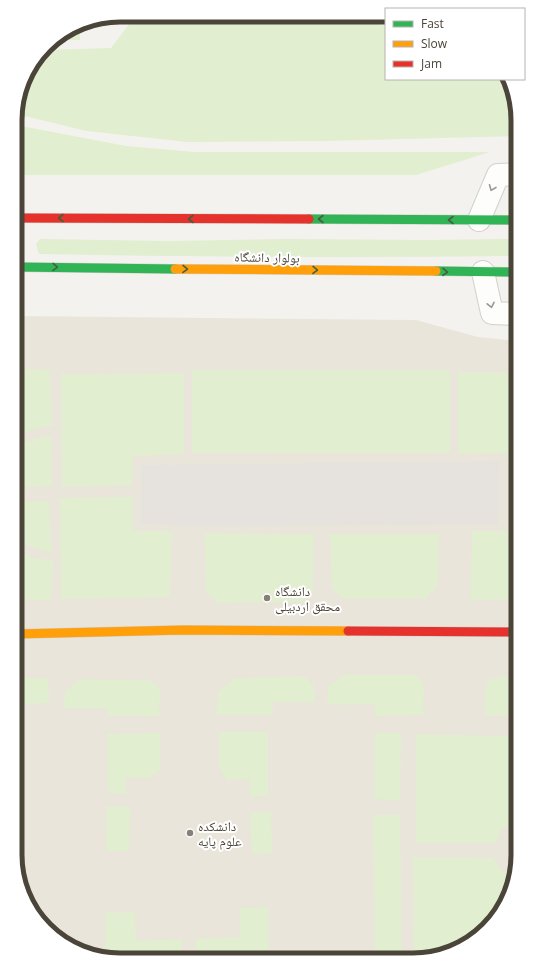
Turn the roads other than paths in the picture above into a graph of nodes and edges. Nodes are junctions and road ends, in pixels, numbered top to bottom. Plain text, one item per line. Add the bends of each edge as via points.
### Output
1 (511, 174) edge
2 (22, 218) edge
3 (479, 220) junction
4 (511, 220) edge
5 (22, 267) edge
6 (483, 272) junction
7 (511, 272) edge
8 (511, 314) edge
9 (511, 632) edge
10 (22, 634) edge

1 -> 3 street via 498,175
3 -> 2 main road
3 - 4 main road
5 -> 6 main road, بولوار دانشگاه
6 - 7 main road, بولوار دانشگاه
6 -> 8 street via 492,313
9 - 10 main road via 183,630

